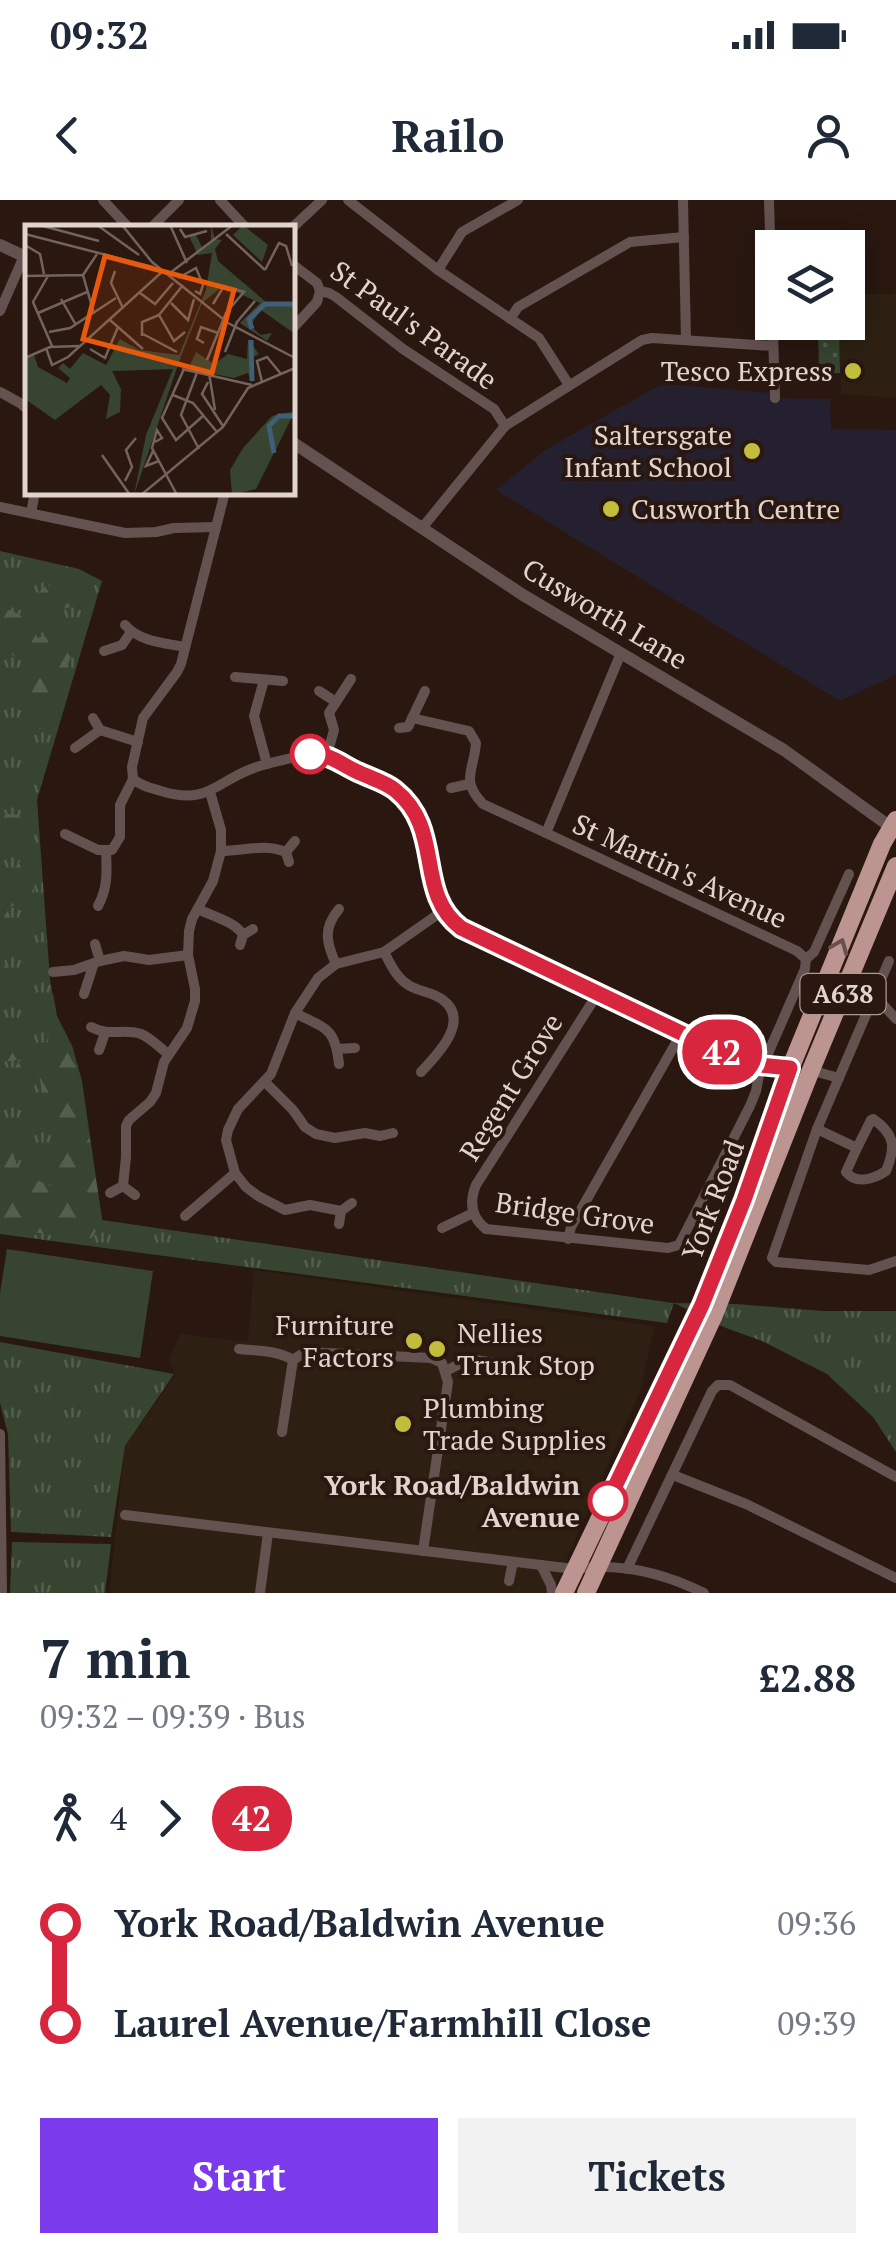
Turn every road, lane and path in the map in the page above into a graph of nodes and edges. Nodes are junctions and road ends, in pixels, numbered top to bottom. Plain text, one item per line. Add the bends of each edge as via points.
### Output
1 (103, 200) edge
2 (179, 200) edge
3 (220, 200) edge
4 (322, 200) edge
5 (348, 200) edge
6 (518, 200) edge
7 (684, 200) edge
8 (769, 200) edge
9 (126, 225) edge
10 (155, 225) edge
11 (243, 225) edge
12 (295, 225) edge
13 (684, 238) junction
14 (0, 245) edge
15 (25, 257) edge
16 (25, 259) edge
17 (295, 266) edge
18 (438, 270) junction
19 (320, 291) junction
20 (0, 311) edge
21 (510, 320) junction
22 (295, 327) edge
23 (686, 340) junction
24 (773, 346) junction
25 (569, 385) junction
26 (0, 392) edge
27 (776, 398) dead end
28 (25, 407) edge
29 (505, 426) junction
30 (295, 444) edge
31 (34, 495) edge
32 (224, 495) edge
33 (0, 506) edge
34 (31, 513) junction
35 (216, 527) junction
36 (422, 528) junction
37 (186, 646) junction
38 (104, 651) dead end
39 (622, 653) junction
40 (235, 677) dead end
41 (264, 680) junction
42 (351, 680) dead end
43 (283, 681) dead end
44 (319, 691) dead end
45 (425, 692) dead end
46 (336, 702) junction
47 (93, 718) dead end
48 (412, 718) junction
49 (398, 728) dead end
50 (100, 730) junction
51 (138, 742) junction
52 (74, 748) dead end
53 (327, 755) junction
54 (267, 764) junction
55 (133, 779) junction
56 (469, 784) junction
57 (451, 788) dead end
58 (210, 792) junction
59 (895, 826) edge
60 (546, 832) junction
61 (64, 834) dead end
62 (295, 842) dead end
63 (106, 851) junction
64 (221, 851) junction
65 (896, 866) edge
66 (849, 874) dead end
67 (864, 888) junction
68 (889, 899) edge
69 (98, 906) dead end
70 (198, 909) junction
71 (339, 909) dead end
72 (444, 910) junction
73 (315, 915) dead end
74 (330, 922) junction
75 (245, 936) dead end
76 (95, 944) dead end
77 (384, 952) junction
78 (188, 955) junction
79 (806, 959) junction
80 (889, 961) dead end
81 (97, 962) junction
82 (336, 964) junction
83 (53, 972) dead end
84 (598, 993) junction
85 (84, 994) dead end
86 (875, 996) junction
87 (466, 1009) dead end
88 (452, 1012) junction
89 (295, 1013) junction
90 (896, 1019) edge
91 (92, 1027) dead end
92 (105, 1033) junction
93 (681, 1034) junction
94 (355, 1048) dead end
95 (338, 1049) junction
96 (99, 1050) dead end
97 (168, 1054) junction
98 (339, 1064) dead end
99 (762, 1065) junction
100 (790, 1068) junction
101 (811, 1070) junction
102 (420, 1072) dead end
103 (839, 1078) junction
104 (265, 1082) junction
105 (818, 1129) junction
106 (393, 1133) dead end
107 (380, 1136) junction
108 (856, 1148) junction
109 (379, 1152) dead end
110 (235, 1174) junction
111 (123, 1186) junction
112 (190, 1192) dead end
113 (110, 1193) dead end
114 (135, 1195) dead end
115 (200, 1202) junction
116 (352, 1202) dead end
117 (341, 1211) junction
118 (473, 1211) junction
119 (185, 1216) dead end
120 (339, 1224) dead end
121 (442, 1228) dead end
122 (568, 1239) junction
123 (896, 1261) edge
124 (710, 1305) junction
125 (701, 1326) junction
126 (239, 1348) dead end
127 (293, 1360) junction
128 (501, 1364) dead end
129 (446, 1372) junction
130 (282, 1432) dead end
131 (0, 1434) edge
132 (0, 1445) edge
133 (673, 1475) junction
134 (896, 1476) edge
135 (125, 1514) dead end
136 (268, 1533) junction
137 (423, 1551) junction
138 (513, 1562) junction
139 (1, 1564) edge
140 (541, 1565) junction
141 (598, 1566) junction
142 (627, 1569) junction
143 (574, 1570) junction
144 (896, 1578) edge
145 (509, 1581) dead end
146 (2, 1593) edge
147 (260, 1593) edge
148 (552, 1593) edge
149 (564, 1593) edge
150 (586, 1593) edge
151 (704, 1593) edge

1 - 9 street
2 - 10 street
3 - 11 street
4 - 12 street
5 - 18 street
6 - 18 street via 462,232
7 - 13 street
8 - 24 street
13 - 21 street via 630,242 518,307
13 - 23 street
14 - 15 street
16 - 20 street
17 - 19 street, St Paul's Parade
18 - 21 street
19 - 22 street
19 - 29 street, St Paul's Parade via 494,410
21 - 25 street via 538,338
23 - 24 street
23 - 25 street via 642,340
24 - 27 street
25 - 29 street
26 - 28 street
29 - 36 street
30 - 36 street, Cusworth Lane
31 - 34 street
32 - 35 street
33 - 34 street
34 - 35 street via 125,533
35 - 37 street
36 - 39 street, Cusworth Lane
37 - 38 street via 128,629 122,645
37 - 51 street via 177,672 143,718
39 - 59 street, Cusworth Lane
39 - 60 street, St Martin's Avenue
40 - 41 street
41 - 43 street
41 - 54 street via 254,716
42 - 46 street
44 - 46 street
45 - 48 street
46 - 53 street
47 - 50 street
48 - 49 street
48 - 56 street via 473,735
50 - 51 street
50 - 52 street
51 - 55 street
53 - 54 street
53 - 72 street via 385,783 416,812
54 - 58 street
55 - 58 street via 172,795
55 - 63 street via 120,806 118,843
56 - 57 street
56 - 60 street via 482,804
58 - 64 street
59 - 67 highway, York Road / A638
60 - 79 street, St Martin's Avenue
61 - 63 street
62 - 64 street via 287,857 268,846
63 - 69 street via 105,894
64 - 70 street
65 - 68 highway, York Road / A638
66 - 79 street
67 - 68 highway
100 -> 67 highway, York Road / A638
68 - 101 highway, York Road / A638
70 - 75 street via 235,924
70 - 78 street
71 - 74 street
72 - 77 street
72 - 84 street via 461,928
73 - 74 street
74 - 82 street
76 - 81 street
77 - 82 street
77 - 88 street via 408,985 438,996
78 - 81 street
78 - 97 street via 195,1001 187,1028
79 - 99 street
80 - 86 street
81 - 83 street
81 - 85 street
82 - 89 street
84 - 93 street
84 - 118 street, Regent Grove via 476,1185
86 - 90 street
86 - 103 street
87 - 88 street
88 - 102 street via 450,1037
89 - 95 street via 330,1032
89 - 104 street
91 - 92 street
92 - 96 street
92 - 97 street via 138,1033
93 - 99 street
93 - 122 street
94 - 95 street
95 - 98 street
97 - 111 street via 156,1093 126,1126
99 - 100 street
99 - 122 street, Bridge Grove via 750,1106 679,1245
100 - 101 street
100 - 124 highway, York Road / A638
101 - 103 street
101 - 124 highway, York Road / A638
103 - 105 street
104 - 107 street via 316,1134
104 - 110 street via 228,1130
105 - 108 street
105 - 123 street via 773,1261 868,1270
106 - 107 street
107 - 109 street
108 - 108 street via 873,1119 888,1131 894,1151 886,1171 854,1180 846,1172
110 - 115 street
110 - 117 street via 278,1208
111 - 113 street
111 - 114 street
112 - 115 street
115 - 119 street
116 - 117 street
117 - 120 street
118 - 121 street
118 - 122 street, Bridge Grove via 486,1229
124 - 125 highway, York Road / A638
125 - 141 highway, York Road / A638
125 - 143 highway, York Road / A638
126 - 127 street
127 - 129 street via 305,1352 431,1358
127 - 130 street
128 - 129 street via 469,1359
129 - 137 street
131 - 132 street
132 - 139 street
133 - 134 street via 712,1391 730,1385
133 - 142 street
133 - 144 street
135 - 136 street
136 - 137 street
136 - 147 street
137 - 138 street
138 - 140 street
138 - 145 street
139 - 146 street
140 - 143 street
140 - 148 street
141 - 142 street
141 - 143 street
141 - 150 highway, York Road / A638
142 - 151 street via 665,1575
143 - 149 highway, York Road / A638

